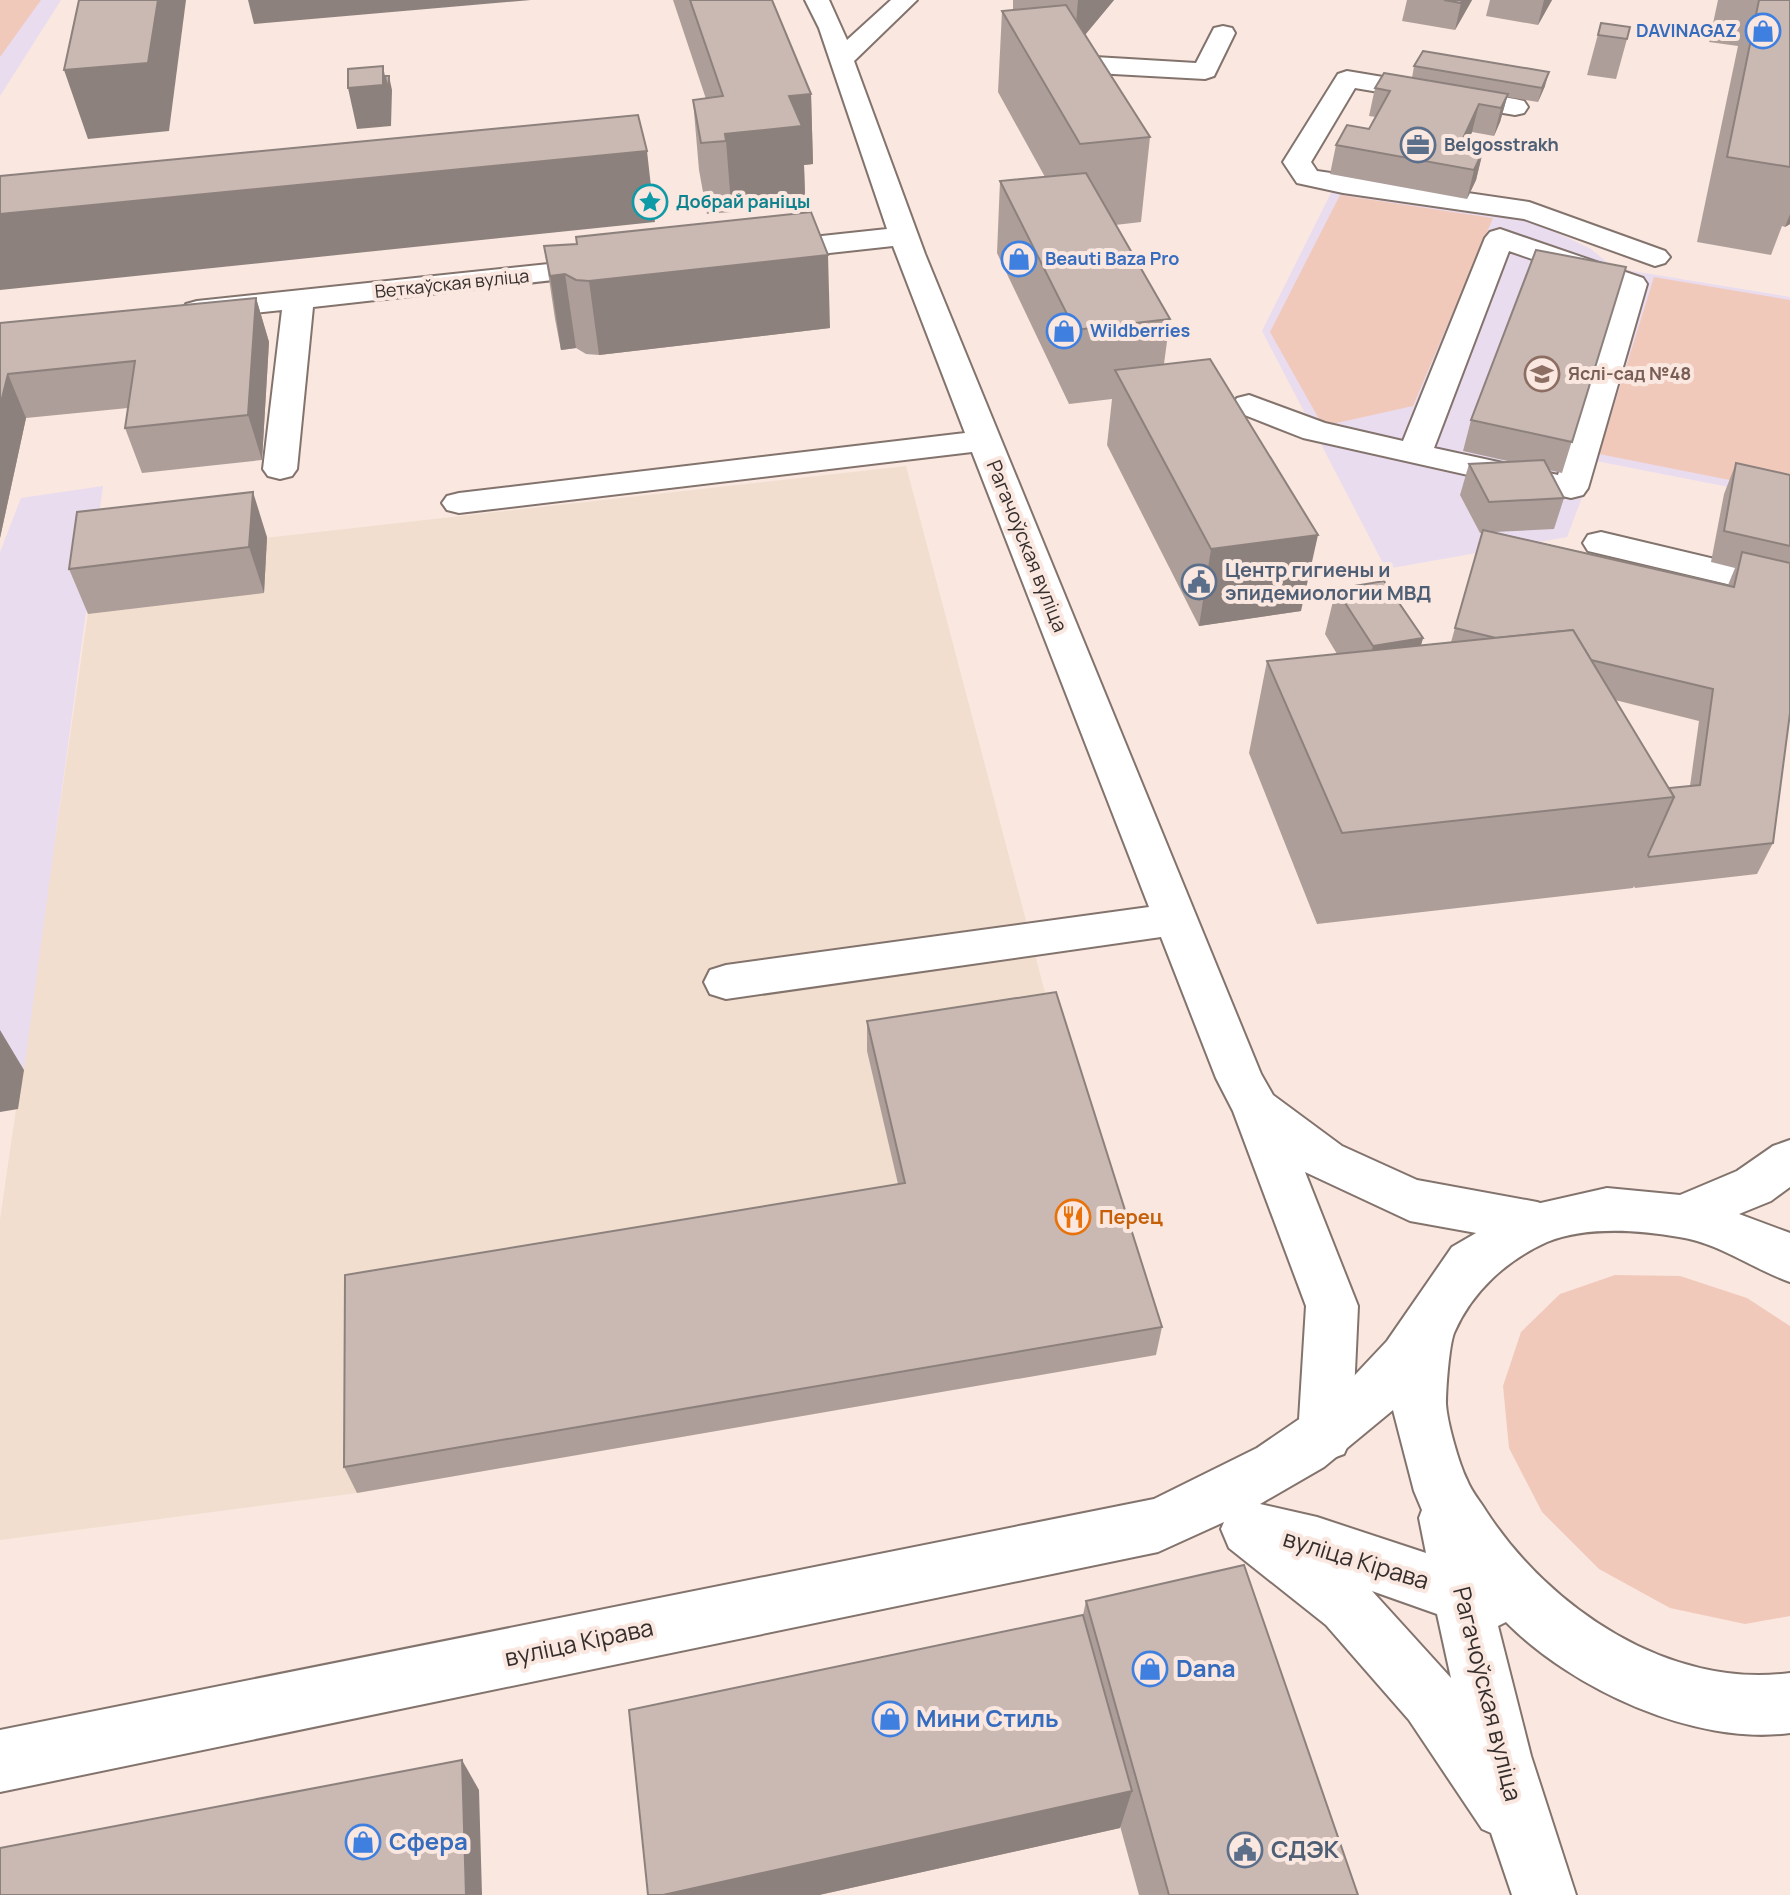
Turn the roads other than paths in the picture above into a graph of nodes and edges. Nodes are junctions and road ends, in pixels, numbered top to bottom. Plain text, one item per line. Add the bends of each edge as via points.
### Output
1 (817, 0) edge
2 (905, 0) edge
3 (1223, 33) dead end
4 (841, 60) junction
5 (1095, 65) edge
6 (1515, 107) dead end
7 (904, 236) junction
8 (731, 254) edge
9 (1655, 257) dead end
10 (640, 264) edge
11 (298, 300) junction
12 (172, 313) edge
13 (1249, 405) dead end
14 (985, 441) junction
15 (1415, 454) junction
16 (280, 469) dead end
17 (459, 503) dead end
18 (1601, 543) dead end
19 (1790, 588) edge
20 (1176, 919) junction
21 (726, 982) dead end
22 (1256, 1109) junction
23 (1790, 1160) edge
24 (1682, 1216) junction
25 (1537, 1223) junction
26 (1790, 1230) edge
27 (1790, 1260) edge
28 (1428, 1329) junction
29 (1325, 1436) junction
30 (1442, 1491) junction
31 (1158, 1525) junction
32 (1249, 1529) junction
33 (1462, 1594) junction
34 (1549, 1624) junction
35 (1790, 1703) edge
36 (0, 1761) edge
37 (1521, 1832) junction
38 (1544, 1895) edge

1 - 4 street, Рагачоўская вуліца
2 - 4 street
3 - 5 street via 1205,71
4 - 7 street, Рагачоўская вуліца
6 - 9 street via 1347,79 1297,162 1307,177 1343,185 1529,211
7 - 8 street
7 - 14 street, Рагачоўская вуліца
10 - 11 street, Веткаўская вуліца
11 - 12 street, Веткаўская вуліца
11 - 16 street
13 - 15 street via 1315,431
14 - 17 street
14 - 20 street, Рагачоўская вуліца
15 - 15 street via 1500,238 1632,284 1571,488
18 - 19 street
20 - 21 street
20 - 22 street, Рагачоўская вуліца
22 - 25 street, Рагачоўская вуліца via 1325,1160 1410,1200
22 - 29 street, Рагачоўская вуліца via 1332,1306
23 - 24 street via 1754,1186
24 - 25 street via 1607,1209
24 - 26 street
24 - 27 street via 1770,1247
25 - 28 street, вуліца Кірава via 1470,1263
28 - 29 street, вуліца Кірава via 1383,1386
28 - 30 street via 1419,1406
29 - 31 street, вуліца Кірава via 1249,1483
30 - 33 street, Рагачоўская вуліца
30 - 34 street via 1486,1561
31 - 32 street, вуліца Кірава
31 - 36 street, вуліца Кірава
32 - 33 street, вуліца Кірава via 1317,1544
32 - 37 street via 1346,1605 1430,1699
33 - 34 street, вуліца Кірава
33 - 37 street, Рагачоўская вуліца
34 - 35 street via 1616,1668 1692,1696 1767,1706
37 - 38 street, Рагачоўская вуліца

